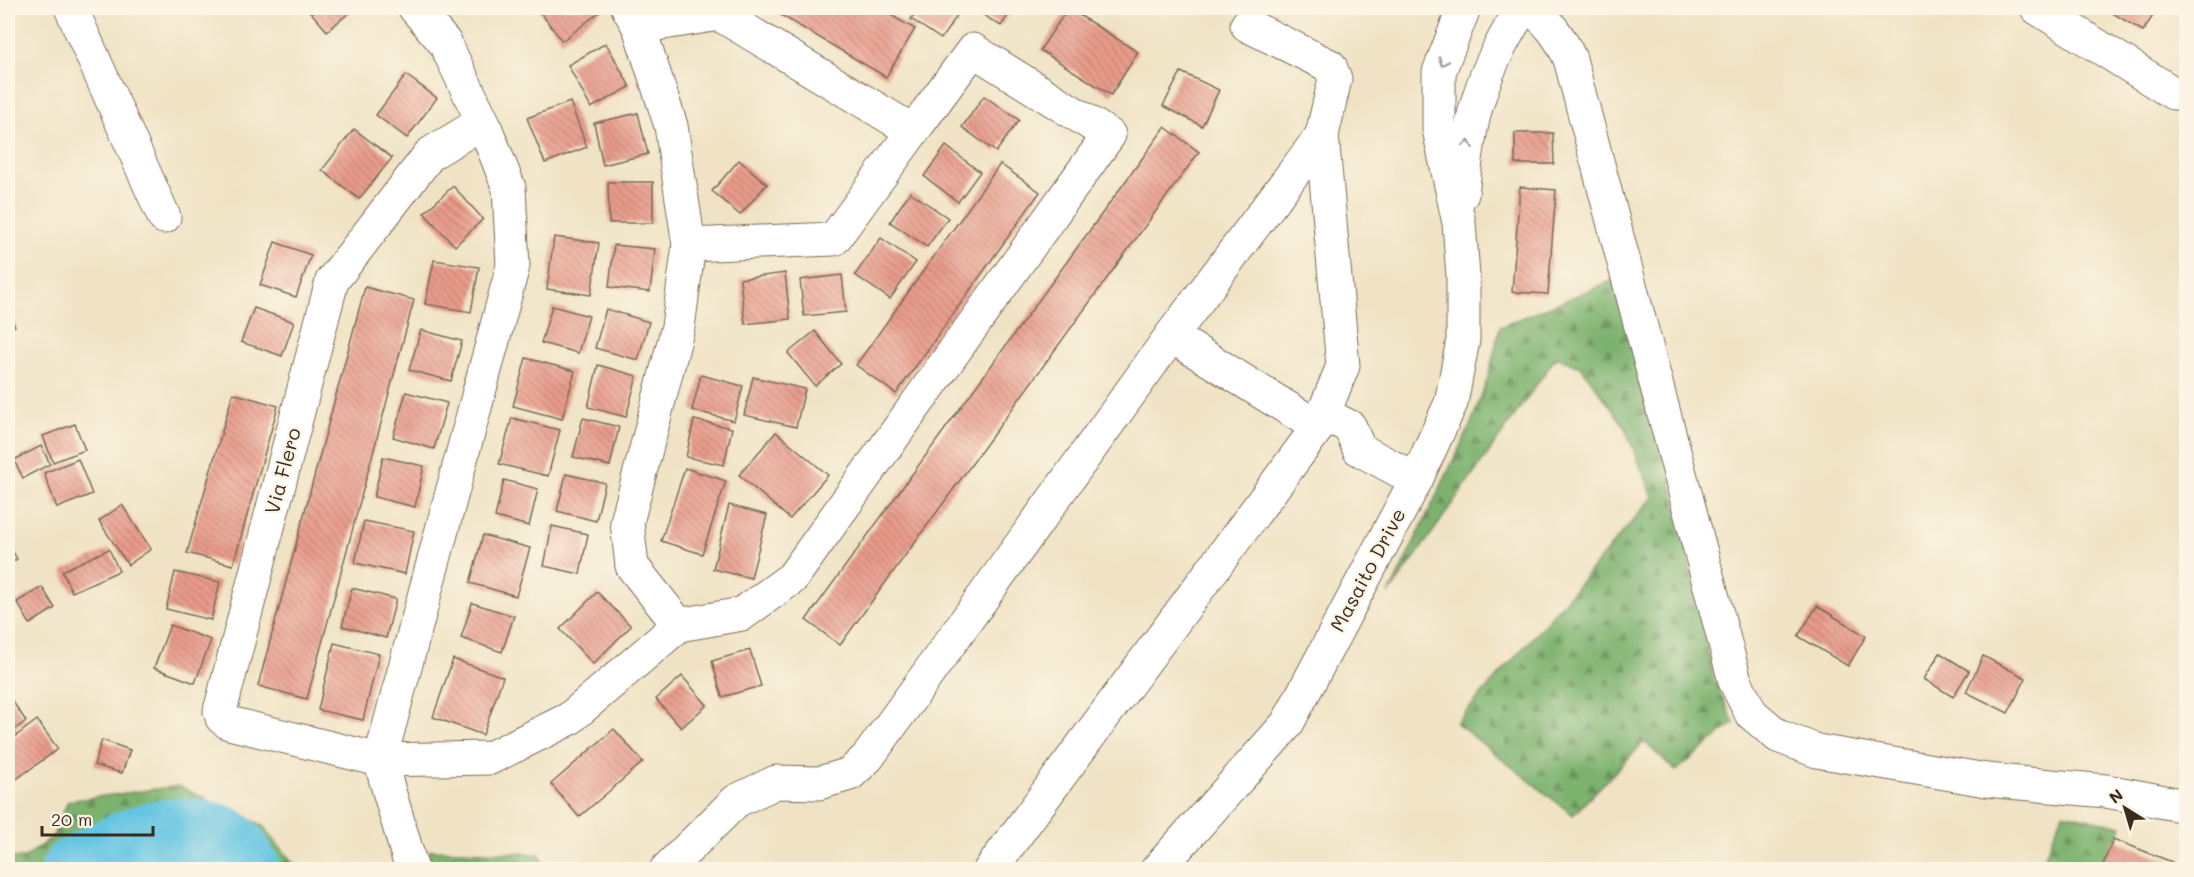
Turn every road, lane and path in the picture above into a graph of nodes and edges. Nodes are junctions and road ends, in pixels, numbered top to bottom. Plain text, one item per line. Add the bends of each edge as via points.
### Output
1 (71, 8) edge
2 (415, 8) edge
3 (1464, 8) edge
4 (1522, 8) edge
5 (1530, 8) edge
6 (2037, 8) edge
7 (634, 17) edge
8 (1247, 25) dead end
9 (2187, 93) edge
10 (483, 122) junction
11 (913, 131) junction
12 (1322, 135) junction
13 (164, 217) dead end
14 (1459, 223) junction
15 (689, 245) junction
16 (1171, 336) junction
17 (1318, 426) junction
18 (1416, 480) junction
19 (680, 626) junction
20 (380, 760) junction
21 (2187, 806) edge
22 (410, 863) edge
23 (666, 870) edge
24 (990, 870) edge
25 (1157, 870) edge

1 - 13 street
2 - 10 street via 445,43
3 -> 14 street, Masaito Drive via 1439,72 1439,129
14 -> 4 street, Masaito Drive via 1467,143 1480,93
5 - 21 street via 1560,37 1570,58 1735,681 1751,713 1778,736 1817,751 1986,780 2106,791
6 - 9 street via 2173,93
7 - 11 street via 719,14
7 - 15 street via 671,126
8 - 12 street via 1330,66 1335,79
10 - 20 street via 509,188 513,266
10 - 20 street, Via Flero via 430,154 332,281 220,711 229,723
11 - 15 street via 834,240
11 - 19 street via 973,50 1109,135 792,578 742,614
12 - 16 street
12 - 17 street via 1343,366
14 - 18 street, Masaito Drive via 1462,340 1451,402
15 - 19 street via 678,327 627,522 632,566
16 - 17 street
16 - 23 street via 868,757 850,774 819,783 776,782 736,801
17 - 18 street via 1350,427 1359,449
17 - 24 street
18 - 25 street, Masaito Drive via 1287,724
19 - 20 street via 569,719 490,758
20 - 22 street

